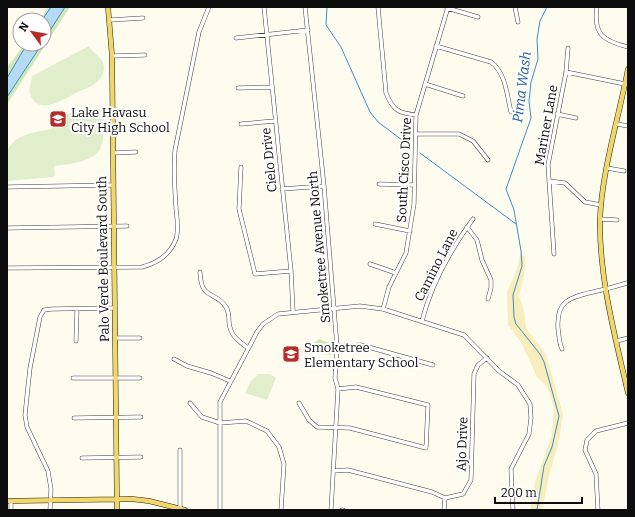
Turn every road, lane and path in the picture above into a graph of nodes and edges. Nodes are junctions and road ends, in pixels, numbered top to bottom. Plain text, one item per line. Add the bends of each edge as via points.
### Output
1 (108, 7) edge
2 (209, 7) edge
3 (264, 7) edge
4 (305, 7) edge
5 (378, 7) edge
6 (516, 7) edge
7 (597, 7) edge
8 (448, 8) edge
9 (478, 17) dead end
10 (143, 18) dead end
11 (110, 20) junction
12 (518, 22) dead end
13 (308, 30) junction
14 (266, 34) junction
15 (236, 38) dead end
16 (436, 46) junction
17 (628, 47) edge
18 (568, 48) dead end
19 (145, 55) dead end
20 (112, 56) junction
21 (628, 69) edge
22 (566, 72) junction
23 (425, 84) junction
24 (625, 84) junction
25 (272, 87) junction
26 (238, 88) dead end
27 (463, 96) dead end
28 (511, 112) dead end
29 (557, 114) junction
30 (416, 115) junction
31 (576, 118) dead end
32 (275, 121) junction
33 (241, 124) dead end
34 (617, 124) junction
35 (628, 126) edge
36 (415, 134) junction
37 (136, 152) dead end
38 (113, 153) junction
39 (488, 160) dead end
40 (241, 167) dead end
41 (607, 168) junction
42 (624, 171) dead end
43 (549, 181) junction
44 (379, 184) dead end
45 (113, 185) junction
46 (414, 185) junction
47 (324, 186) junction
48 (7, 187) edge
49 (282, 189) junction
50 (601, 205) junction
51 (473, 219) dead end
52 (600, 219) junction
53 (617, 220) dead end
54 (375, 224) dead end
55 (113, 226) junction
56 (127, 226) dead end
57 (467, 227) junction
58 (7, 228) edge
59 (410, 231) junction
60 (554, 254) dead end
61 (370, 264) dead end
62 (114, 267) junction
63 (7, 268) edge
64 (291, 271) junction
65 (200, 272) dead end
66 (396, 273) junction
67 (627, 283) dead end
68 (606, 289) junction
69 (488, 299) dead end
70 (334, 307) junction
71 (114, 308) junction
72 (77, 309) junction
73 (383, 309) junction
74 (293, 311) junction
75 (422, 321) junction
76 (115, 338) junction
77 (140, 338) dead end
78 (628, 338) edge
79 (76, 341) dead end
80 (617, 341) junction
81 (337, 346) junction
82 (248, 348) junction
83 (562, 349) dead end
84 (487, 358) junction
85 (174, 359) dead end
86 (434, 365) dead end
87 (73, 378) dead end
88 (115, 378) junction
89 (140, 378) dead end
90 (230, 382) junction
91 (338, 388) junction
92 (628, 392) edge
93 (190, 403) dead end
94 (299, 403) dead end
95 (141, 417) dead end
96 (74, 418) dead end
97 (116, 418) junction
98 (220, 423) junction
99 (628, 423) edge
100 (334, 428) junction
101 (180, 450) dead end
102 (116, 457) junction
103 (141, 457) dead end
104 (82, 458) dead end
105 (332, 471) junction
106 (445, 498) junction
107 (117, 499) junction
108 (50, 500) junction
109 (9, 501) edge
110 (171, 508) edge
111 (182, 509) edge
112 (11, 510) edge
113 (50, 510) edge
114 (117, 510) edge
115 (220, 510) edge
116 (281, 510) edge
117 (331, 510) edge
118 (444, 510) edge
119 (513, 510) edge
120 (598, 510) edge

1 - 11 main road, Palo Verde Boulevard South
2 - 62 street via 199,32 175,150 173,165 176,238 163,258 154,264 142,267
3 - 14 street, Cielo Drive
4 - 13 street, Smoketree Avenue North
5 - 30 street via 386,93 391,106 405,114
6 - 12 street
7 - 17 street via 596,24 602,36 610,42
8 - 9 street
8 - 16 street, South Cisco Drive
10 - 11 street
11 - 20 main road, Palo Verde Boulevard South
13 - 14 street
13 - 47 street, Smoketree Avenue North
14 - 15 street
14 - 25 street, Cielo Drive
16 - 23 street, South Cisco Drive
16 - 28 street via 497,66 501,72
18 - 22 street, Mariner Lane
19 - 20 street
20 - 38 main road, Palo Verde Boulevard South
21 - 24 main road
22 - 24 street
22 - 29 street, Mariner Lane
23 - 27 street
23 - 30 street, South Cisco Drive
24 - 34 main road
25 - 26 street
25 - 32 street, Cielo Drive
29 - 31 street
29 - 43 street, Mariner Lane via 548,160
30 - 36 street, South Cisco Drive
32 - 33 street
32 - 49 street, Cielo Drive
34 - 35 street
34 - 41 main road
36 - 39 street via 459,134 473,141
36 - 46 street, South Cisco Drive
37 - 38 street
38 - 45 main road, Palo Verde Boulevard South
40 - 64 street via 239,209 255,274
41 - 42 street
41 - 50 main road
43 - 50 street via 565,182 585,202
43 - 60 street, Mariner Lane
44 - 46 street
45 - 48 street
45 - 55 main road, Palo Verde Boulevard South
46 - 59 street, South Cisco Drive
47 - 49 street
47 - 70 street, Smoketree Avenue North
49 - 64 street, Cielo Drive
50 - 52 main road
51 - 57 street, Camino Lane
52 - 53 street
52 - 68 main road via 601,256
54 - 59 street
55 - 56 street
55 - 58 street
55 - 62 main road, Palo Verde Boulevard South
57 - 69 street via 477,240 491,280
57 - 75 street, Camino Lane via 455,244 429,297
59 - 66 street, South Cisco Drive via 406,253
61 - 66 street
62 - 63 street
62 - 71 main road, Palo Verde Boulevard South
64 - 74 street, Cielo Drive
65 - 82 street via 204,290 224,304 229,314 232,333
66 - 73 street, South Cisco Drive
67 - 68 street
68 - 80 main road
68 - 83 street via 566,301 558,324
70 - 73 street via 360,306
70 - 74 street
70 - 81 street, Smoketree Avenue North
71 - 72 street
71 - 76 main road, Palo Verde Boulevard South
72 - 79 street
72 - 108 street via 44,310 40,317 30,368 26,427 48,471
73 - 75 street
74 - 82 street via 278,314 263,324
75 - 84 street via 464,334
76 - 77 street
76 - 88 main road, Palo Verde Boulevard South
78 - 80 street
80 - 92 main road
81 - 86 street via 361,345
81 - 91 street, Smoketree Avenue North via 335,378
82 - 90 street
84 - 106 street, Ajo Drive via 478,365 474,374 471,480 463,494
84 - 119 street via 518,385 531,409 529,434 511,468
85 - 90 street
87 - 88 street
88 - 89 street
88 - 97 main road, Palo Verde Boulevard South
90 - 98 street via 221,399
91 - 100 street, Smoketree Avenue North
91 - 100 street via 356,387 428,406 426,448 350,428
93 - 98 street via 202,417
94 - 100 street via 317,428
95 - 97 street
96 - 97 street
97 - 102 main road, Palo Verde Boulevard South
98 - 115 street
98 - 116 street via 246,421 268,431 278,446 284,464
99 - 120 street via 596,431 587,440 585,450 596,474
100 - 105 street, Smoketree Avenue North
101 - 111 street
102 - 103 street
102 - 104 street
102 - 107 main road, Palo Verde Boulevard South
105 - 106 street via 348,470 432,492
105 - 117 street, Smoketree Avenue North
106 - 118 street
107 - 108 main road
107 - 110 main road via 149,501
107 - 114 main road, Palo Verde Boulevard South
108 - 109 main road
108 - 113 street
109 - 112 street
110 - 111 main road

